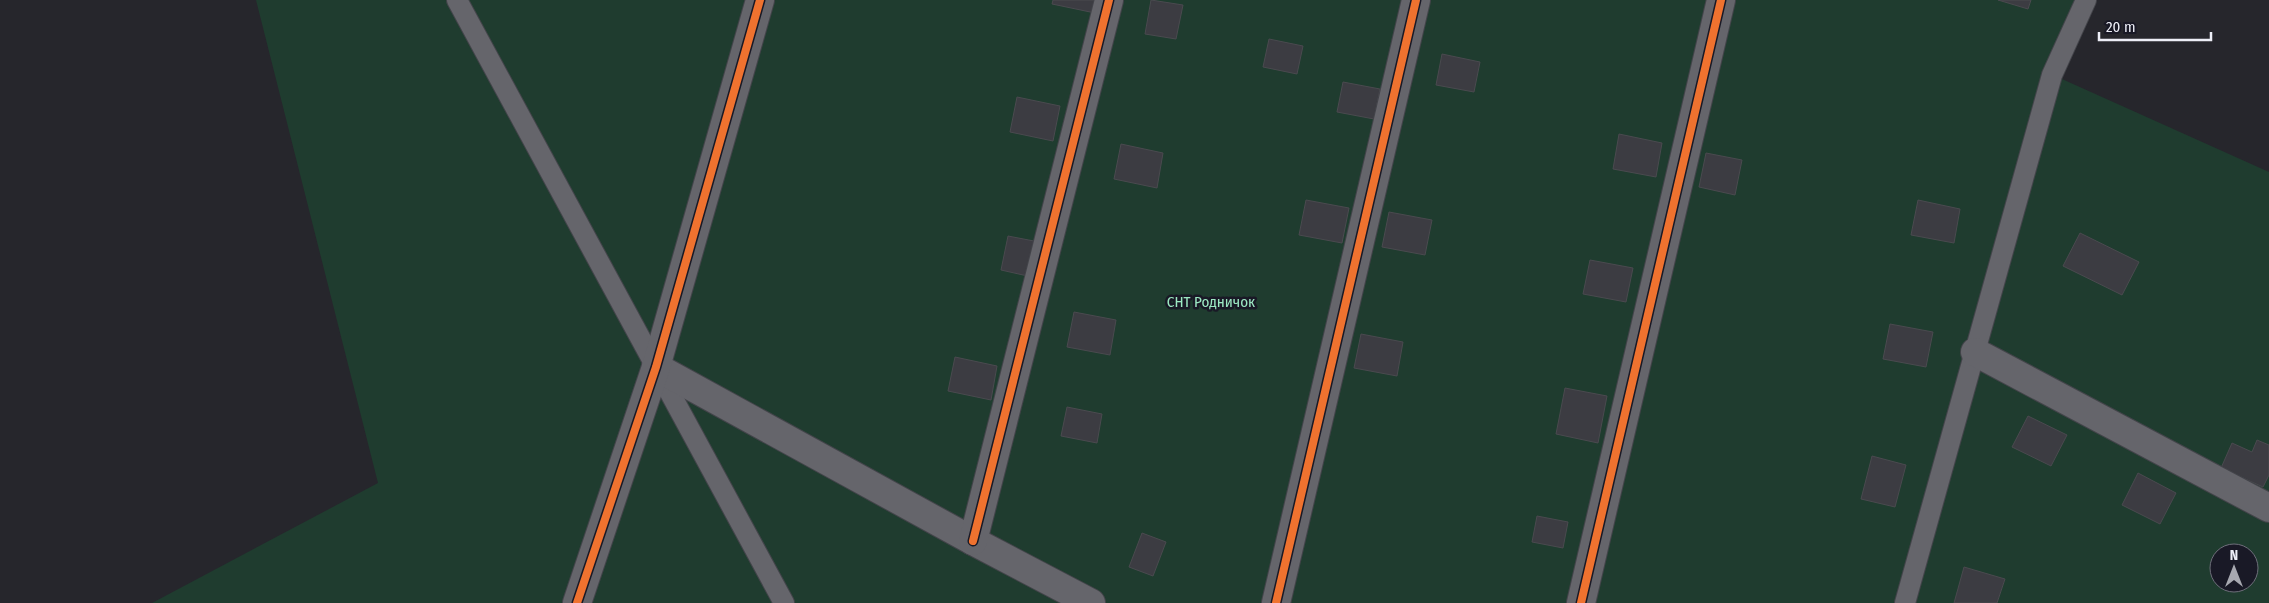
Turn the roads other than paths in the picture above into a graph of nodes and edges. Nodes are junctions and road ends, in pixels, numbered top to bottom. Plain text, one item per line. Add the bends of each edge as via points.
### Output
1 (457, 0) edge
2 (760, 0) edge
3 (1108, 0) edge
4 (1416, 0) edge
5 (1721, 0) edge
6 (2086, 0) edge
7 (1975, 352) junction
8 (656, 367) junction
9 (2269, 508) edge
10 (973, 541) junction
11 (577, 603) edge
12 (784, 603) edge
13 (1091, 603) edge
14 (1276, 603) edge
15 (1581, 603) edge
16 (1905, 603) edge

1 - 8 lane
2 - 8 street
3 - 10 street
4 - 14 street
5 - 15 street
6 - 7 lane via 2052,75
7 - 9 street
7 - 16 lane
8 - 10 street
8 - 11 street
8 - 12 lane
10 - 13 street

